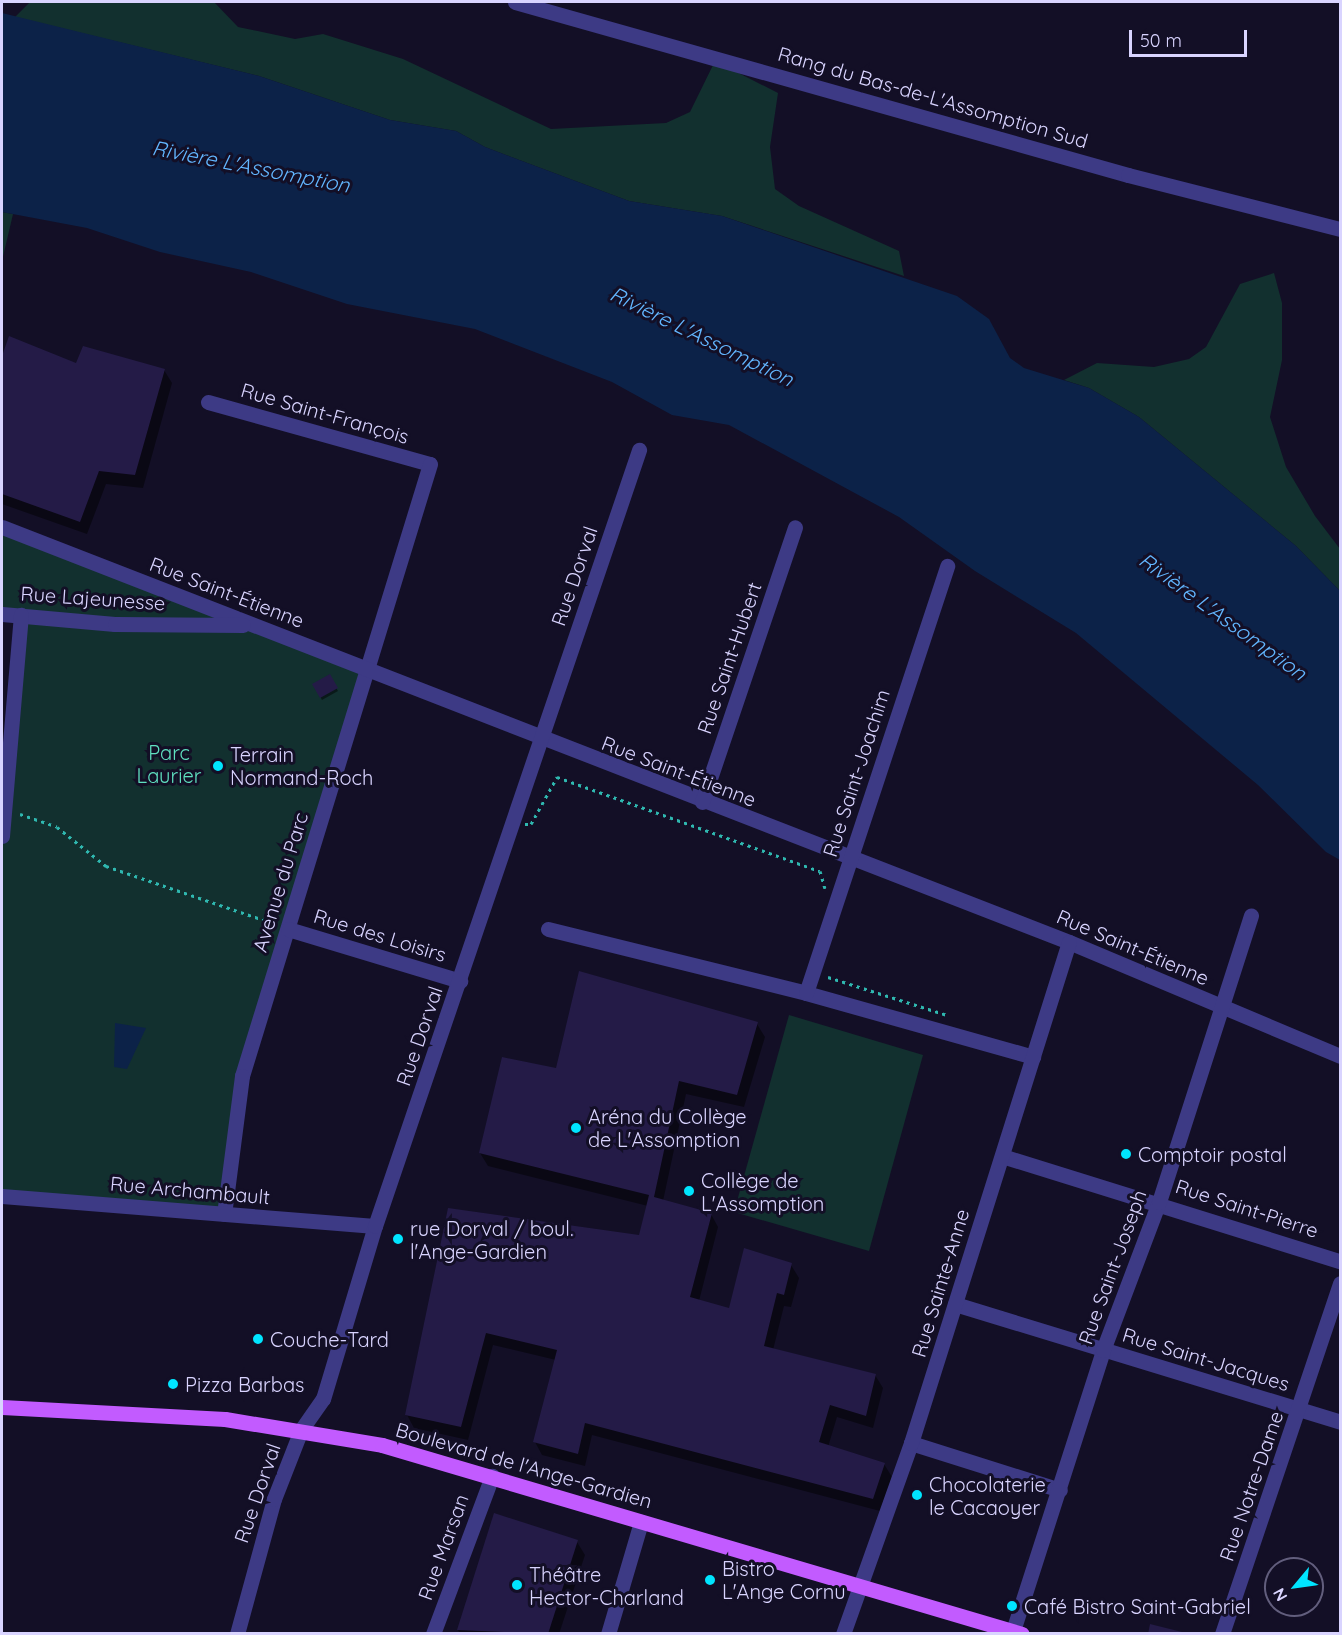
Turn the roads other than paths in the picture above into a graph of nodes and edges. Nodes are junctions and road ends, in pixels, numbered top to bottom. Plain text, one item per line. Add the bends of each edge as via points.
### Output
1 (515, 2) edge
2 (1341, 229) edge
3 (208, 402) dead end
4 (639, 450) dead end
5 (430, 464) joint
6 (2, 527) edge
7 (795, 528) dead end
8 (947, 566) dead end
9 (2, 614) edge
10 (21, 615) junction
11 (255, 625) junction
12 (366, 668) junction
13 (541, 740) junction
14 (702, 802) junction
15 (3, 810) edge
16 (2, 836) edge
17 (850, 858) junction
18 (1251, 915) dead end
19 (288, 929) junction
20 (548, 929) dead end
21 (1069, 942) junction
22 (460, 981) junction
23 (806, 993) junction
24 (1220, 1006) junction
25 (1341, 1056) edge
26 (1033, 1057) junction
27 (1002, 1156) junction
28 (2, 1196) edge
29 (1159, 1202) junction
30 (224, 1214) junction
31 (375, 1226) junction
32 (1341, 1261) edge
33 (1341, 1284) edge
34 (956, 1304) junction
35 (1103, 1350) junction
36 (2, 1407) edge
37 (1300, 1409) junction
38 (1341, 1422) edge
39 (301, 1430) junction
40 (911, 1443) junction
41 (492, 1476) junction
42 (1060, 1490) junction
43 (641, 1522) junction
44 (857, 1585) junction
45 (1016, 1633) edge
46 (237, 1634) edge
47 (433, 1634) edge
48 (608, 1634) edge
49 (843, 1634) edge
50 (1222, 1634) edge

1 - 2 street, Rang du Bas-de-L'Assomption Sud via 1128,175
3 - 5 street, Rue Saint-François
4 - 13 street, Rue Dorval
5 - 12 street, Avenue du Parc
6 - 11 street, Rue Saint-Étienne
7 - 14 street, Rue Saint-Hubert
8 - 17 street, Rue Saint-Joachim
9 - 10 street, Rue Lajeunesse
10 - 11 street, Rue Lajeunesse via 115,624
10 - 15 street
11 - 12 street, Rue Saint-Étienne
12 - 13 street, Rue Saint-Étienne
12 - 19 street, Avenue du Parc
13 - 14 street, Rue Saint-Étienne
13 - 22 street, Rue Dorval
14 - 17 street, Rue Saint-Étienne
15 - 16 street
17 - 21 street, Rue Saint-Étienne
17 - 23 street, Rue Saint-Joachim
18 - 24 street, Rue Saint-Joseph
19 - 22 street, Rue des Loisirs
19 - 30 street, Avenue du Parc via 242,1077
20 - 23 street
21 - 24 street, Rue Saint-Étienne
21 - 26 street, Rue Sainte-Anne
22 - 31 street, Rue Dorval
23 - 26 street
24 - 25 street, Rue Saint-Étienne
24 - 29 street, Rue Saint-Joseph
26 - 27 street, Rue Sainte-Anne
27 - 29 street, Rue Saint-Pierre
27 - 34 street, Rue Sainte-Anne
28 - 30 street, Rue Archambault
29 - 32 street, Rue Saint-Pierre
29 - 35 street, Rue Saint-Joseph
30 - 31 street, Rue Archambault
31 - 39 street, Rue Dorval via 323,1399
33 - 37 street, Rue Notre-Dame
34 - 35 street, Rue Saint-Jacques
34 - 40 street, Rue Sainte-Anne
35 - 37 street, Rue Saint-Jacques
35 - 42 street, Rue Saint-Joseph
36 - 39 main road, Boulevard de l'Ange-Gardien via 225,1419
37 - 38 street, Rue Saint-Jacques
37 - 50 street, Rue Notre-Dame
39 - 41 main road, Boulevard de l'Ange-Gardien via 411,1452
39 - 46 street, Rue Dorval via 274,1499
40 - 42 street
40 - 44 street, Rue Sainte-Anne
41 - 43 main road, Boulevard de l'Ange-Gardien
41 - 47 street, Rue Marsan
42 - 45 street, Rue Saint-Joseph
43 - 44 main road, Boulevard de l'Ange-Gardien
43 - 48 street
44 - 45 main road, Boulevard de l'Ange-Gardien
44 - 49 street, Rue Sainte-Anne

